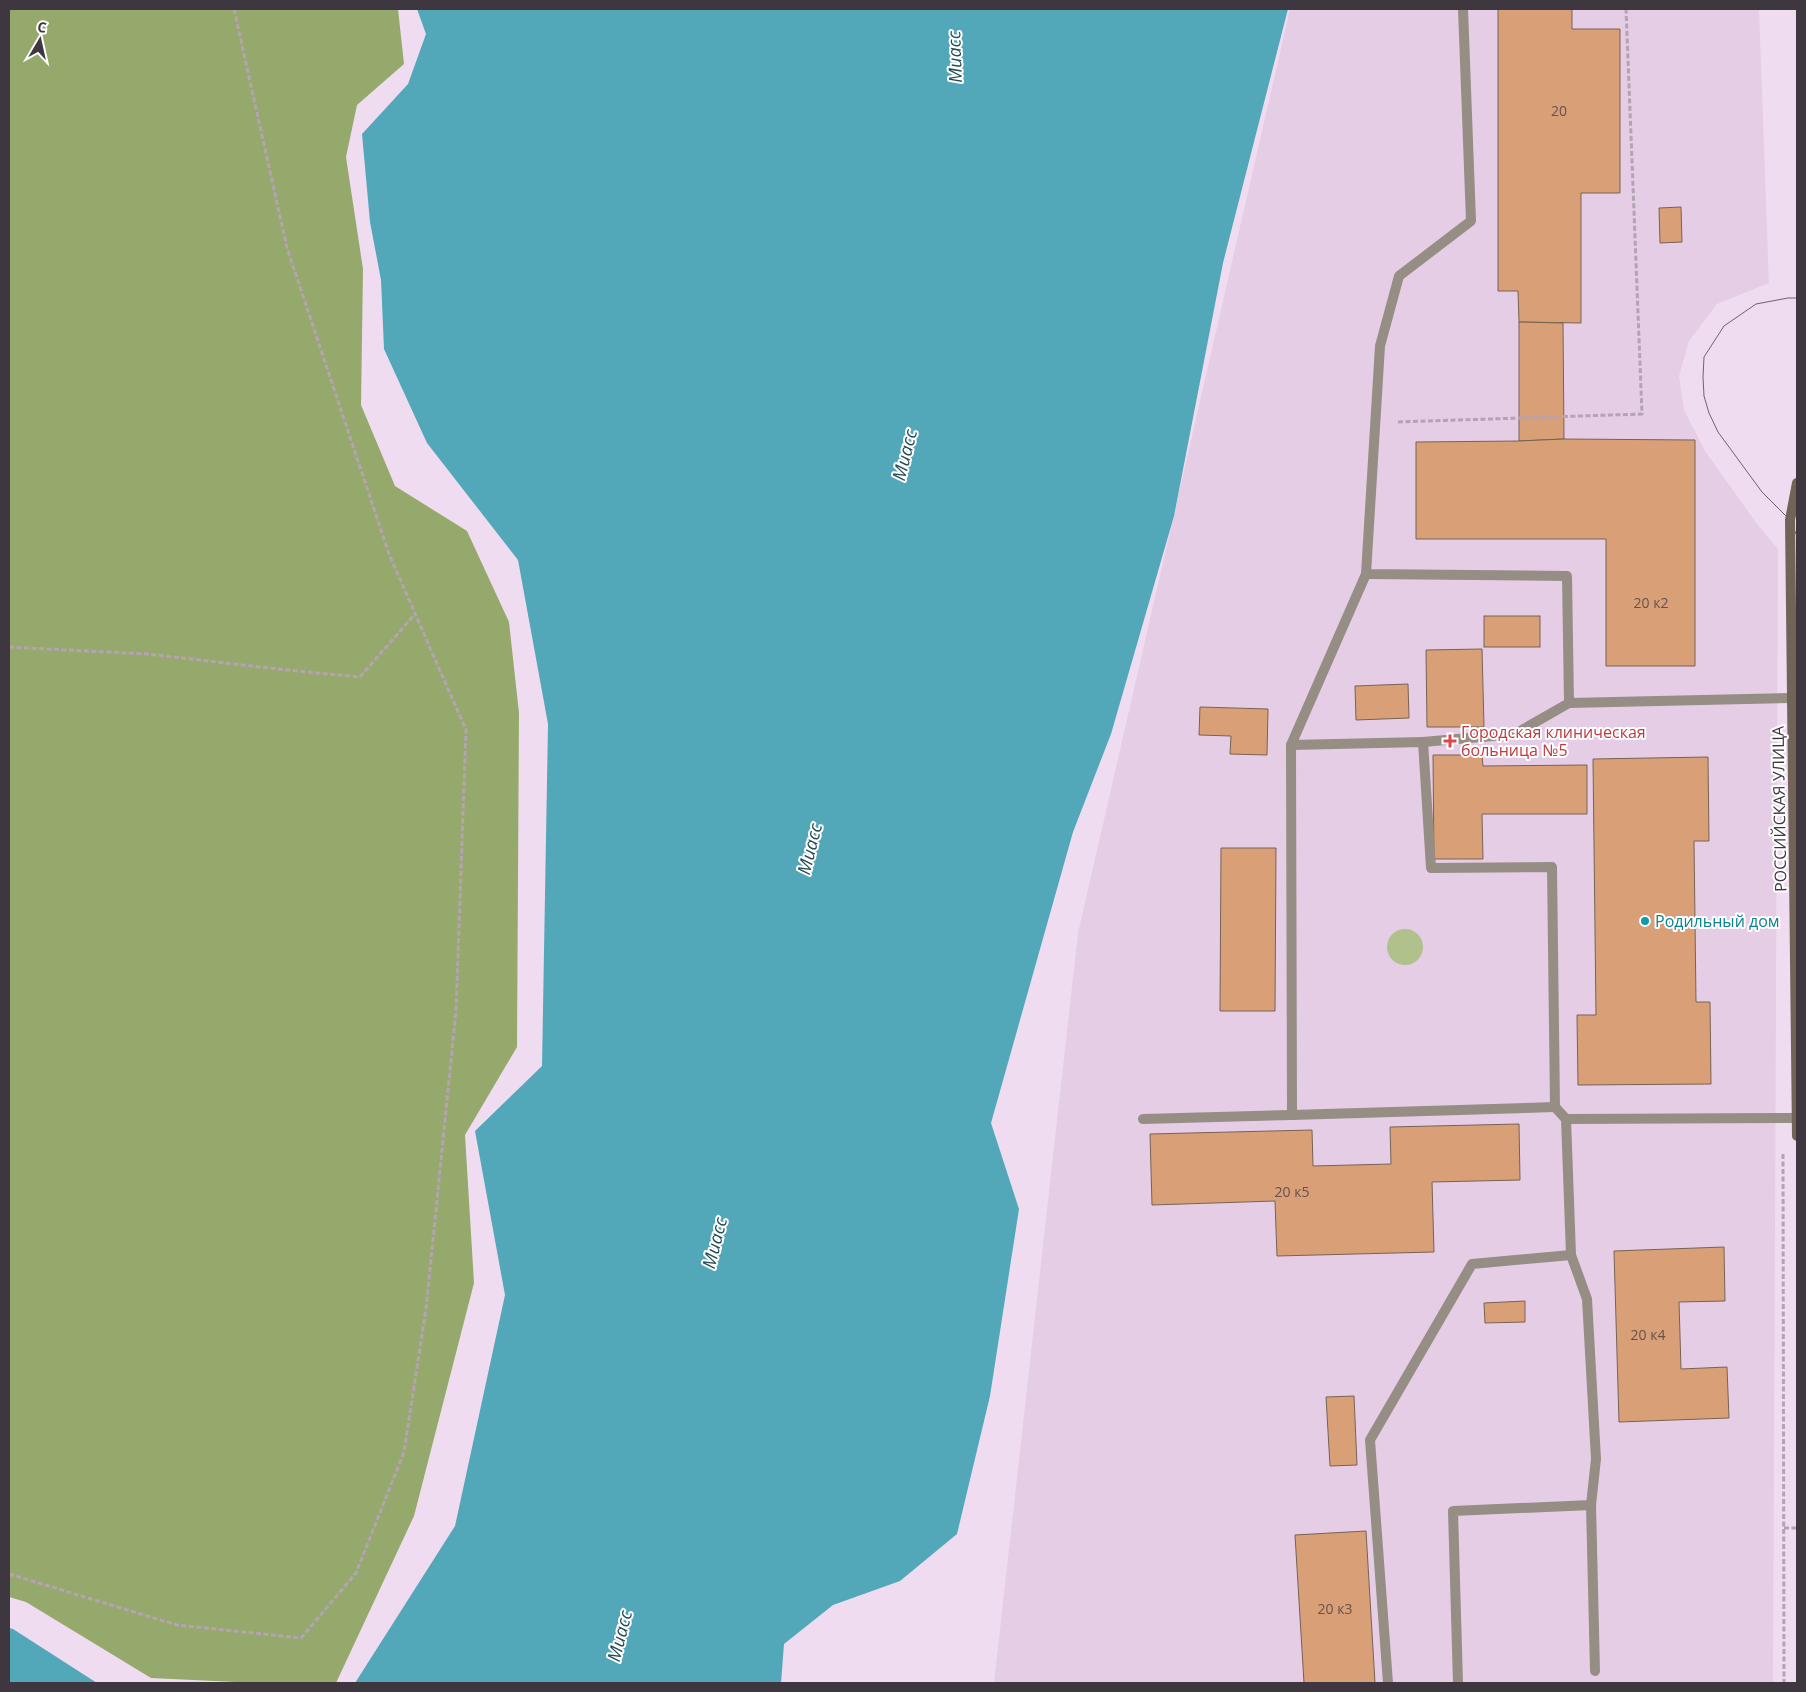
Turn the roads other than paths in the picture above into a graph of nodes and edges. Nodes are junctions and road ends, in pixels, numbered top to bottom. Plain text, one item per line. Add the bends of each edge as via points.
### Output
1 (1463, 9) edge
2 (1797, 483) edge
3 (1366, 574) junction
4 (1793, 698) junction
5 (1569, 703) junction
6 (1423, 742) junction
7 (1291, 745) junction
8 (1556, 1108) junction
9 (1292, 1115) junction
10 (1797, 1118) edge
11 (1143, 1119) dead end
12 (1566, 1120) junction
13 (1797, 1136) edge
14 (1572, 1255) junction
15 (1591, 1505) junction
16 (1594, 1671) dead end
17 (1388, 1683) edge
18 (1458, 1683) edge

1 - 3 lane via 1471,221 1399,276 1380,346
2 - 4 main road, РОССИЙСКАЯ УЛИЦА via 1790,520
3 - 5 lane via 1567,576
3 - 7 lane
4 - 5 lane
4 - 10 main road, РОССИЙСКАЯ УЛИЦА
5 - 6 lane via 1515,734
6 - 7 lane
6 - 8 lane via 1431,868 1552,867
7 - 9 lane
8 - 9 lane
8 - 12 lane
9 - 11 lane
10 - 12 lane
10 - 13 main road, РОССИЙСКАЯ УЛИЦА
12 - 14 lane
14 - 15 lane via 1587,1299 1596,1460
14 - 17 lane via 1472,1264 1370,1440
15 - 16 lane
15 - 18 lane via 1453,1511

